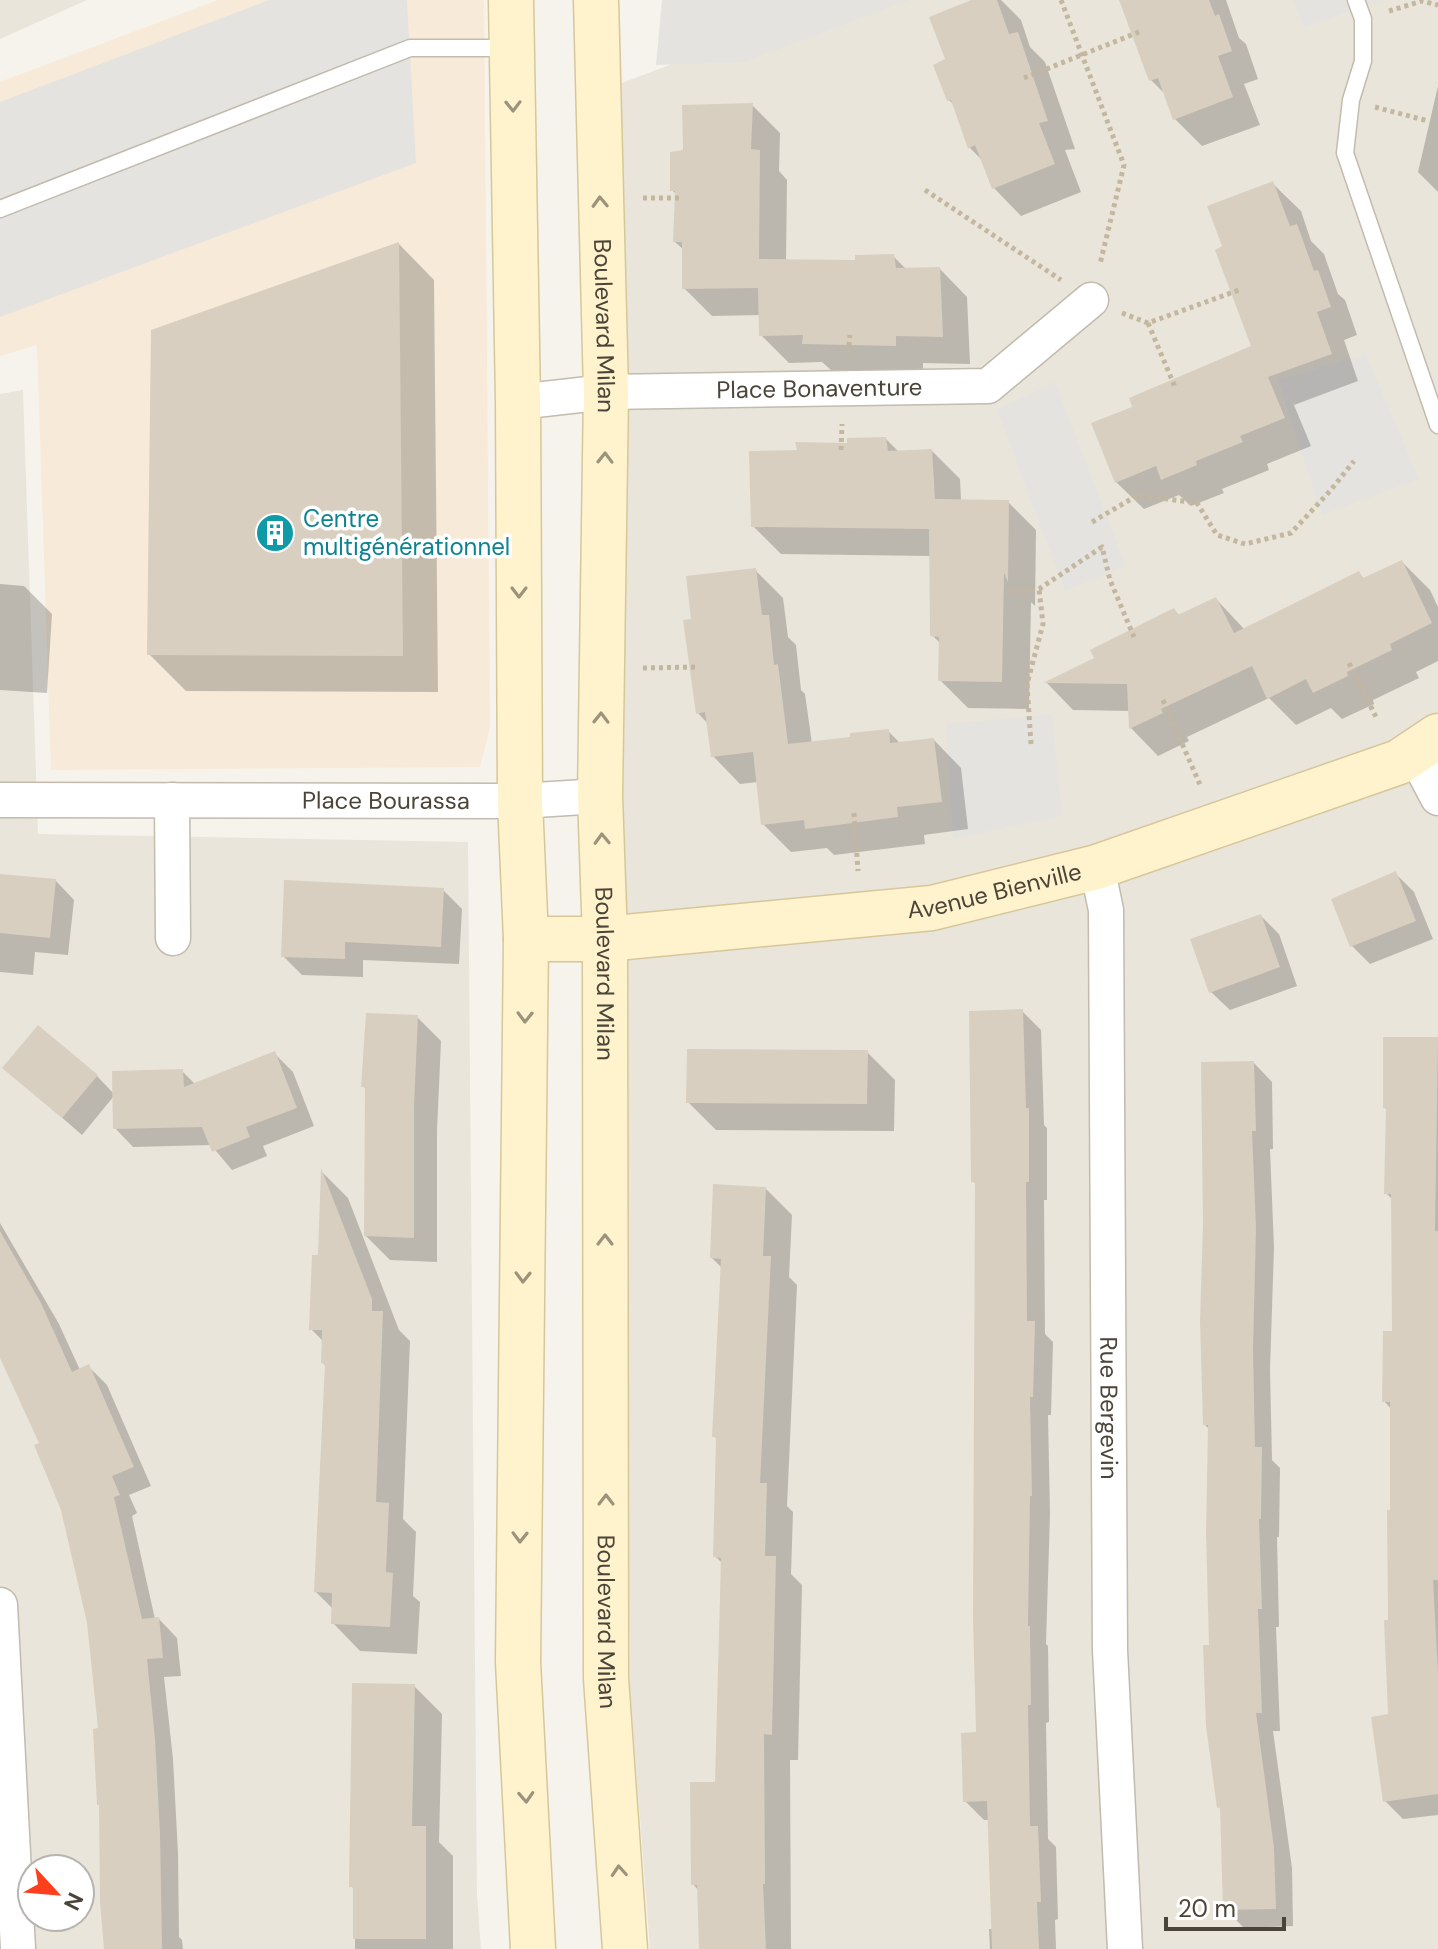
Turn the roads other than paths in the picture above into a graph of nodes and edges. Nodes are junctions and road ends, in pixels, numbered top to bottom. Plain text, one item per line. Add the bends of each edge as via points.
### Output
1 (511, 0) edge
2 (596, 0) edge
3 (1356, 0) edge
4 (512, 48) junction
5 (0, 209) edge
6 (1091, 300) road end
7 (606, 392) junction
8 (518, 402) junction
9 (1438, 425) edge
10 (1425, 744) edge
11 (600, 796) junction
12 (1438, 798) edge
13 (0, 800) edge
14 (172, 800) junction
15 (520, 801) junction
16 (1097, 867) junction
17 (173, 938) dead end
18 (526, 939) junction
19 (605, 939) junction
20 (0, 1605) edge
21 (18, 1949) edge
22 (533, 1949) edge
23 (625, 1949) edge
24 (1125, 1949) edge

1 - 4 main road
7 -> 2 main road, Boulevard Milan
3 - 9 lane via 1363,19 1363,61 1351,100 1345,153
4 - 5 lane via 410,48
4 -> 8 main road
6 - 7 street, Place Bonaventure via 988,386
7 - 8 street, Place Bonaventure
11 -> 7 main road, Boulevard Milan
8 -> 15 main road
10 - 12 street
10 - 16 main road, Avenue Bienville via 1399,762
11 - 15 street, Place Bourassa
19 -> 11 main road, Boulevard Milan
13 - 14 street, Place Bourassa
14 - 15 street, Place Bourassa
14 - 17 street
15 - 18 main road
16 - 19 main road, Avenue Bienville via 932,908
16 - 24 street, Rue Bergevin via 1106,910 1110,1650
18 - 19 main road, Avenue Bienville
18 -> 22 main road via 518,1662
23 -> 19 main road, Boulevard Milan via 606,1678
20 - 21 street

